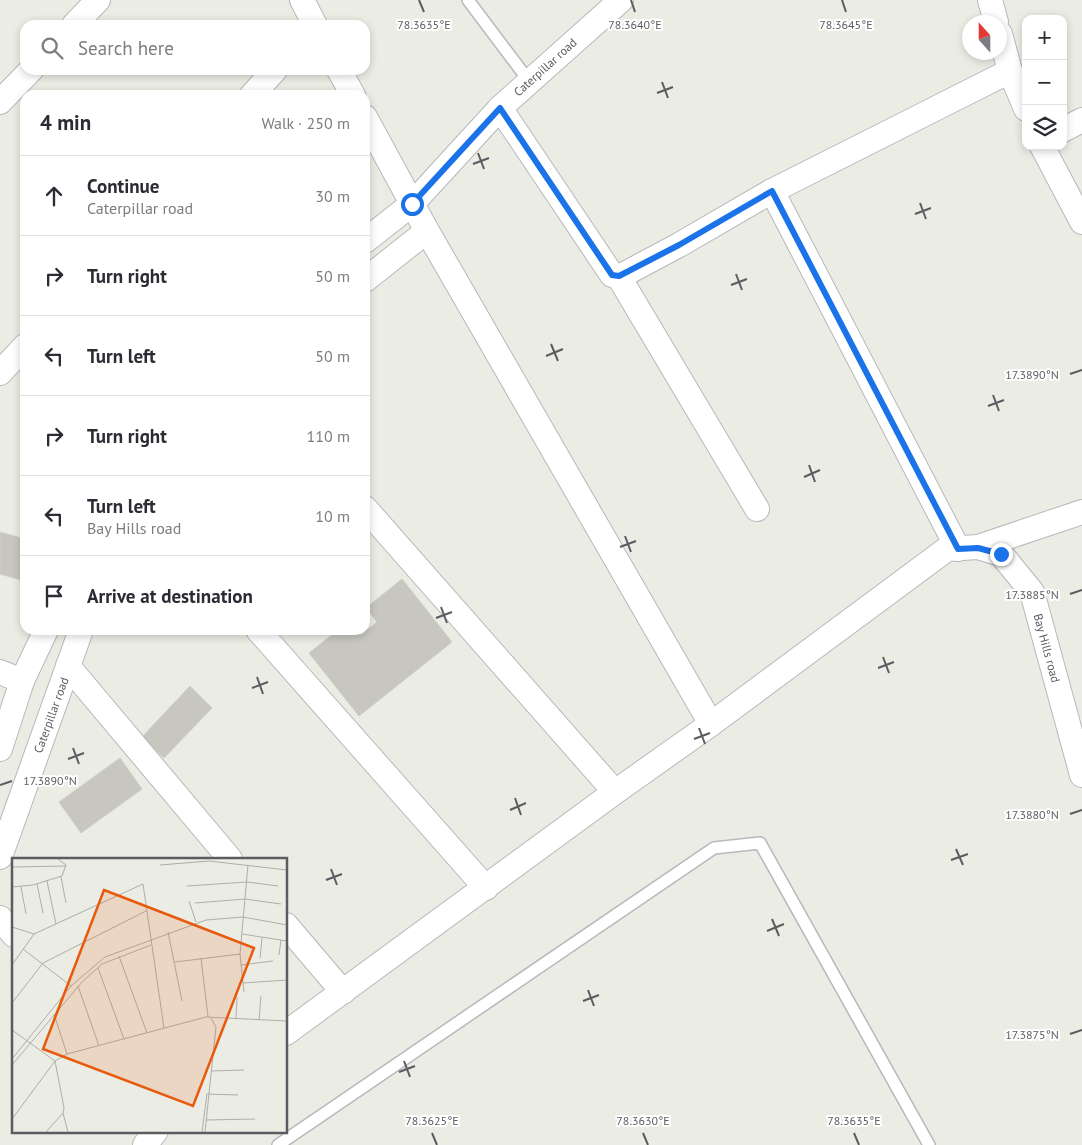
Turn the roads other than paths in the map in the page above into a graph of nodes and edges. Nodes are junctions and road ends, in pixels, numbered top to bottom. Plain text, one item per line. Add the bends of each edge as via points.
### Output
1 (98, 0) edge
2 (302, 0) edge
3 (468, 0) edge
4 (621, 0) edge
5 (990, 0) edge
6 (994, 15) edge
7 (79, 20) edge
8 (312, 20) edge
9 (1007, 60) edge
10 (1010, 71) junction
11 (26, 75) edge
12 (270, 75) edge
13 (342, 75) edge
14 (529, 82) junction
15 (257, 90) edge
16 (350, 90) edge
17 (0, 102) edge
18 (1025, 105) edge
19 (500, 108) junction
20 (1082, 120) edge
21 (370, 126) edge
22 (1067, 128) edge
23 (1044, 150) edge
24 (772, 191) junction
25 (412, 204) junction
26 (1082, 222) edge
27 (427, 231) junction
28 (370, 237) edge
29 (370, 276) edge
30 (619, 276) junction
31 (20, 351) edge
32 (0, 373) edge
33 (757, 509) dead end
34 (1082, 512) edge
35 (370, 514) edge
36 (968, 548) junction
37 (44, 635) edge
38 (79, 635) edge
39 (262, 635) edge
40 (68, 666) junction
41 (0, 672) edge
42 (22, 681) junction
43 (711, 724) junction
44 (0, 749) edge
45 (1082, 775) edge
46 (615, 792) junction
47 (0, 857) edge
48 (229, 858) edge
49 (486, 888) junction
50 (0, 918) edge
51 (288, 927) edge
52 (12, 933) edge
53 (343, 992) junction
54 (288, 1032) edge
55 (155, 1132) edge
56 (145, 1145) edge
57 (278, 1145) edge
58 (929, 1145) edge

1 - 7 street
2 - 8 street
3 - 14 lane
4 - 14 street, Caterpillar road
5 - 6 street
9 - 10 street
10 - 18 street
10 - 24 street
11 - 17 street
12 - 15 street
13 - 16 street
14 - 19 street, Caterpillar road
19 - 25 street, Caterpillar road
19 - 30 street via 612,275
20 - 22 street
21 - 25 street
23 - 26 street
24 - 30 street
24 - 36 street
25 - 27 street
25 - 28 street, Caterpillar road
27 - 29 street
27 - 43 street
30 - 33 street
31 - 32 street
34 - 36 street
35 - 46 street
36 - 43 street via 947,549
36 - 45 street, Bay Hills road via 1001,554 1032,592
37 - 42 street
38 - 40 street, Caterpillar road
39 - 49 street
40 - 47 street, Caterpillar road
40 - 48 street
41 - 42 street
42 - 44 street
43 - 46 street
46 - 49 street
49 - 53 street
50 - 52 street
51 - 53 street
53 - 54 street
55 - 56 street
57 - 58 lane via 714,848 760,843

